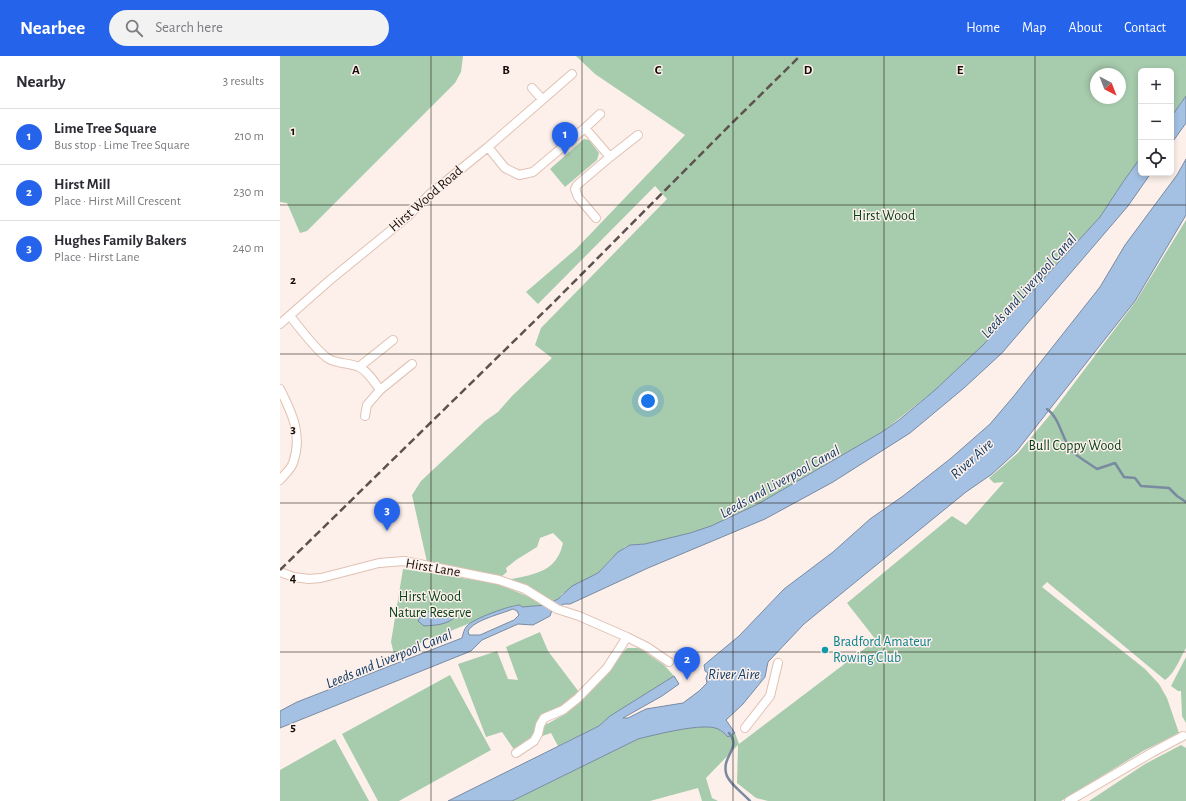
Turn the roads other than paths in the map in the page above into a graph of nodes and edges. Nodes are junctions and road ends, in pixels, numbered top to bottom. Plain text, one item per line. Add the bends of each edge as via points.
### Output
1 (572, 74) dead end
2 (532, 88) dead end
3 (542, 99) junction
4 (600, 114) dead end
5 (585, 128) junction
6 (638, 135) dead end
7 (488, 147) junction
8 (610, 157) junction
9 (596, 218) dead end
10 (290, 316) junction
11 (280, 324) edge
12 (393, 340) dead end
13 (412, 364) dead end
14 (360, 367) junction
15 (280, 389) edge
16 (380, 390) junction
17 (365, 416) dead end
18 (280, 480) edge
19 (280, 572) edge
20 (627, 637) junction
21 (669, 662) dead end
22 (778, 663) dead end
23 (745, 728) dead end
24 (1183, 736) dead end
25 (516, 753) dead end
26 (1070, 801) edge

1 - 3 street, Hirst Wood Road
2 - 3 street
3 - 7 street, Hirst Wood Road
4 - 5 street
5 - 7 street via 533,172 519,175 505,168
5 - 8 street
6 - 8 street
7 - 10 street, Hirst Wood Road
8 - 9 street via 575,189 578,197
10 - 11 street, Hirst Wood Road
10 - 14 street via 328,359
12 - 14 street
13 - 16 street
14 - 16 street
15 - 18 street via 296,424 297,442 292,464
16 - 17 street via 367,405
19 - 20 street, Hirst Lane via 294,577 321,578 380,562 404,561 499,580 525,589 557,609
20 - 21 street, Hirst Lane
20 - 25 street via 607,668 563,710 544,718 534,741
22 - 23 street via 770,696
24 - 26 street

